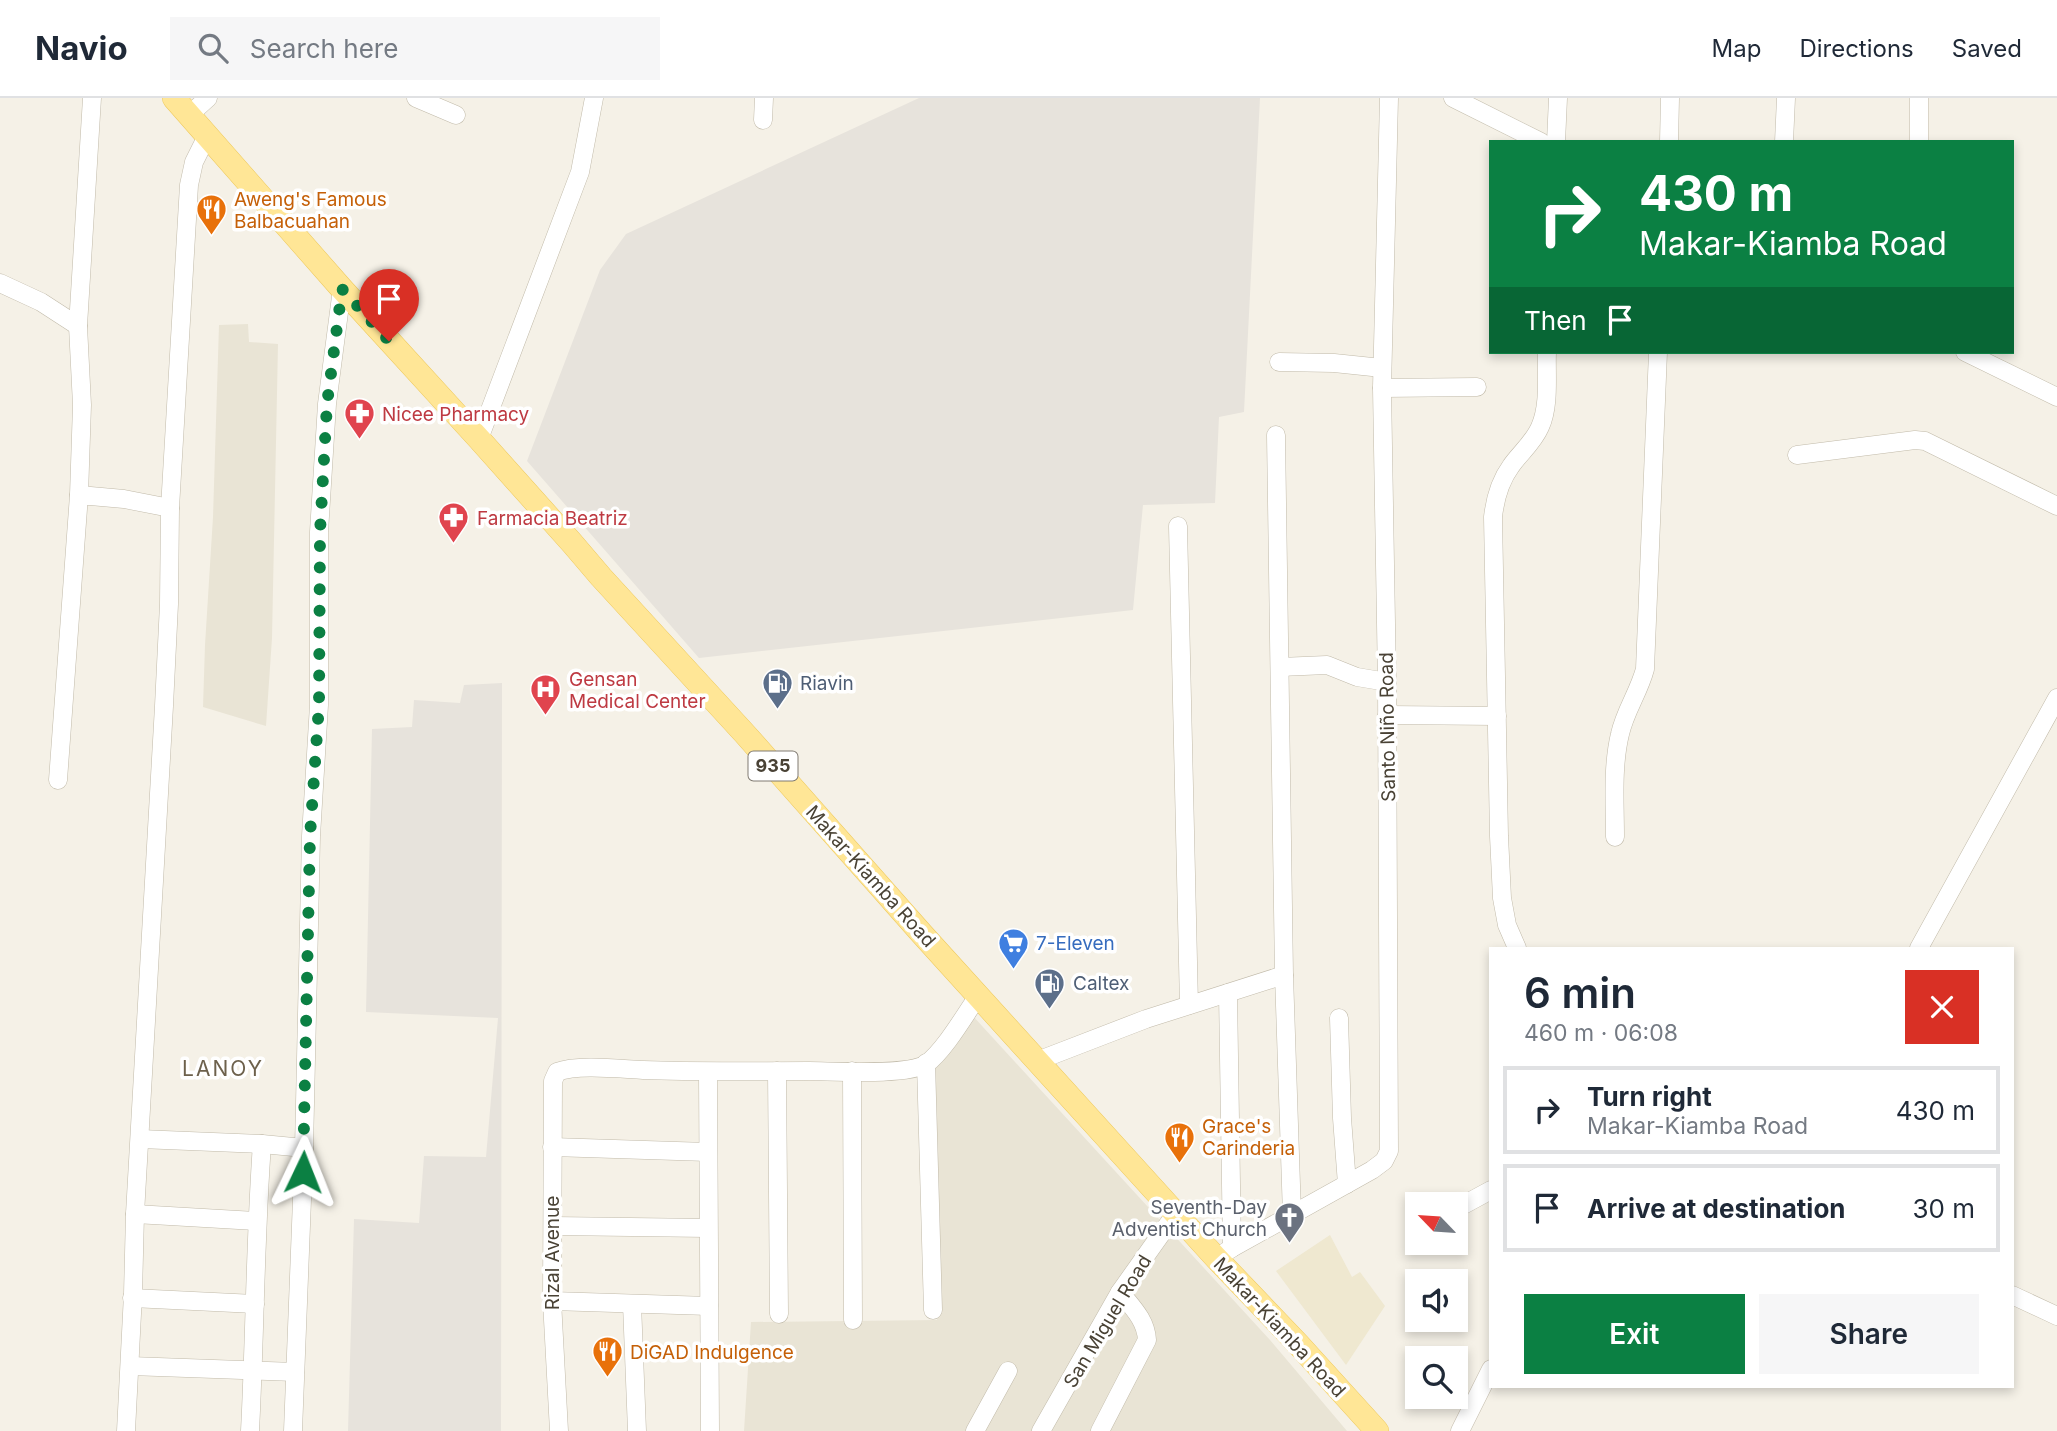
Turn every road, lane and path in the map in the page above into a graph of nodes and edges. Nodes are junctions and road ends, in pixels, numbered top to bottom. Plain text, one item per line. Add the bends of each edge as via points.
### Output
1 (92, 98) edge
2 (208, 98) edge
3 (416, 98) edge
4 (594, 98) edge
5 (764, 98) edge
6 (1389, 98) edge
7 (1453, 98) edge
8 (1558, 98) edge
9 (1670, 98) edge
10 (1786, 98) edge
11 (1919, 98) edge
12 (181, 107) edge
13 (456, 116) dead end
14 (763, 120) dead end
15 (207, 136) junction
16 (1537, 140) edge
17 (1556, 140) edge
18 (1669, 140) edge
19 (1784, 140) edge
20 (1919, 140) edge
21 (0, 283) edge
22 (342, 289) junction
23 (78, 326) junction
24 (1547, 354) edge
25 (1658, 354) edge
26 (1969, 354) edge
27 (1279, 362) dead end
28 (1382, 368) junction
29 (1477, 387) dead end
30 (1382, 388) junction
31 (2057, 397) edge
32 (1276, 435) dead end
33 (480, 439) junction
34 (1797, 455) dead end
35 (79, 495) junction
36 (2057, 506) edge
37 (170, 508) junction
38 (1178, 526) dead end
39 (1280, 667) junction
40 (1387, 682) junction
41 (2057, 698) edge
42 (1387, 715) junction
43 (1497, 716) junction
44 (58, 780) dead end
45 (1615, 837) dead end
46 (1517, 947) edge
47 (1920, 947) edge
48 (1284, 975) junction
49 (1228, 993) junction
50 (978, 996) junction
51 (1189, 1004) junction
52 (1339, 1018) dead end
53 (1037, 1061) junction
54 (926, 1063) junction
55 (777, 1071) junction
56 (852, 1071) junction
57 (708, 1073) junction
58 (139, 1139) junction
59 (262, 1144) junction
60 (552, 1146) junction
61 (304, 1148) junction
62 (708, 1152) junction
63 (1347, 1184) junction
64 (1489, 1191) edge
65 (1468, 1202) edge
66 (1176, 1213) junction
67 (135, 1214) junction
68 (1292, 1215) junction
69 (256, 1221) junction
70 (553, 1226) junction
71 (708, 1228) junction
72 (1224, 1253) junction
73 (1120, 1292) junction
74 (2014, 1296) edge
75 (132, 1298) junction
76 (552, 1301) junction
77 (255, 1304) junction
78 (632, 1304) junction
79 (709, 1306) junction
80 (933, 1310) dead end
81 (2055, 1313) edge
82 (779, 1314) dead end
83 (853, 1320) dead end
84 (130, 1366) junction
85 (253, 1370) junction
86 (1007, 1371) dead end
87 (295, 1373) junction
88 (1489, 1373) edge
89 (126, 1431) edge
90 (250, 1431) edge
91 (293, 1431) edge
92 (559, 1431) edge
93 (637, 1431) edge
94 (710, 1431) edge
95 (975, 1431) edge
96 (1041, 1431) edge
97 (1100, 1431) edge
98 (1377, 1431) edge
99 (1460, 1431) edge

1 - 23 street
2 - 12 street
3 - 13 street
4 - 33 street via 580,172
5 - 14 street
6 - 28 street, Santo Niño Road
7 - 16 street
8 - 17 street
9 - 18 street
10 - 19 street
11 - 20 street
12 - 15 main road, Makar-Kiamba Road / 935
15 - 22 main road, Makar-Kiamba Road / 935
15 - 37 street via 190,173
21 - 23 street
22 - 33 main road, Makar-Kiamba Road / 935
22 - 61 street via 327,404 320,532
23 - 35 street via 82,405
24 - 43 street via 1541,425 1510,468 1494,501
25 - 45 street via 1645,668 1618,745
26 - 31 street
27 - 28 street
28 - 30 street, Santo Niño Road
29 - 30 street
30 - 40 street, Santo Niño Road
32 - 39 street
33 - 50 main road, Makar-Kiamba Road / 935
34 - 36 street via 1925,440
35 - 37 street
35 - 44 street
37 - 58 street via 165,694
38 - 51 street
39 - 40 street via 1327,665
39 - 48 street
40 - 42 street, Santo Niño Road
41 - 47 street
42 - 43 street
42 - 63 street, Santo Niño Road via 1391,1142 1384,1161
43 - 46 street via 1502,898
48 - 49 street
48 - 68 street
49 - 51 street
49 - 72 street
50 - 53 main road, Makar-Kiamba Road / 935
50 - 54 street
51 - 53 street
52 - 63 street
53 - 66 main road, Makar-Kiamba Road / 935
54 - 56 street via 898,1070
54 - 80 street
55 - 56 street
55 - 57 street
55 - 82 street
56 - 83 street
57 - 60 street, Rizal Avenue via 557,1072 552,1081
57 - 62 street
58 - 59 street
58 - 67 street
59 - 61 street
59 - 69 street
60 - 62 street
60 - 70 street, Rizal Avenue
61 - 87 street
62 - 71 street
63 - 68 street, Santo Niño Road
64 - 65 street
66 - 72 main road, Makar-Kiamba Road / 935
66 - 73 street, San Miguel Road
67 - 69 street
67 - 75 street
68 - 72 street, Santo Niño Road
69 - 77 street
70 - 71 street
70 - 76 street, Rizal Avenue
71 - 79 street
72 - 98 main road, Makar-Kiamba Road / 935 via 1298,1345
73 - 96 street, San Miguel Road
73 - 97 street via 1144,1323 1147,1340
74 - 81 street
75 - 77 street
75 - 84 street
76 - 78 street
76 - 92 street, Rizal Avenue
77 - 85 street
78 - 79 street
78 - 93 street
79 - 94 street
84 - 85 street
84 - 89 street
85 - 87 street
85 - 90 street
86 - 95 street
87 - 91 street
88 - 99 street

